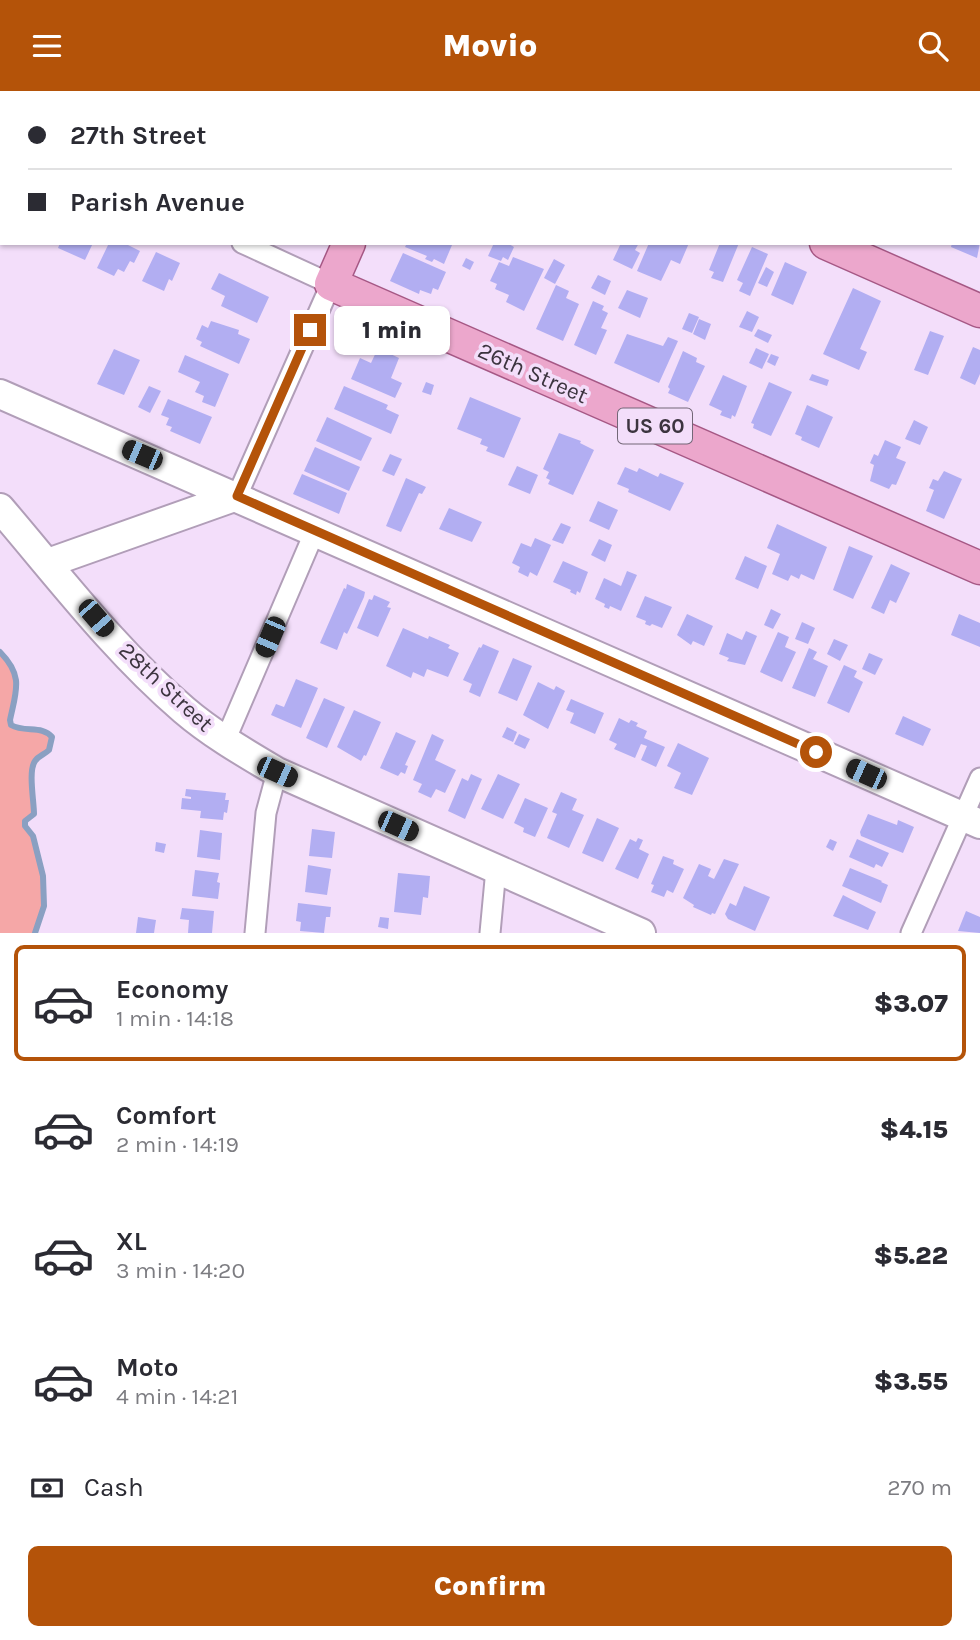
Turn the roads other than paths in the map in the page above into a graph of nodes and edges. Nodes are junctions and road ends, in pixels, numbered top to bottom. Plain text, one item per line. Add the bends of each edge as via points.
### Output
1 (246, 245) edge
2 (348, 245) edge
3 (830, 245) edge
4 (331, 284) junction
5 (980, 311) edge
6 (0, 394) edge
7 (237, 496) junction
8 (0, 508) edge
9 (315, 531) junction
10 (48, 563) junction
11 (980, 568) edge
12 (225, 741) junction
13 (277, 772) junction
14 (980, 778) edge
15 (971, 820) edge
16 (496, 869) junction
17 (255, 933) edge
18 (490, 933) edge
19 (641, 933) edge
20 (911, 933) edge

1 - 4 street, 26th Street
2 - 4 main road
3 - 5 main road
4 - 7 street
4 - 11 main road, 26th Street / US 60
6 - 7 main road
7 - 9 main road
7 - 10 main road
8 - 10 main road, 28th Street
9 - 12 street
9 - 15 main road
10 - 12 main road, 28th Street via 148,677
12 - 13 main road, 28th Street
13 - 16 main road, 28th Street
13 - 17 street via 266,813
14 - 15 street
15 - 20 street
16 - 18 street
16 - 19 main road, 28th Street

